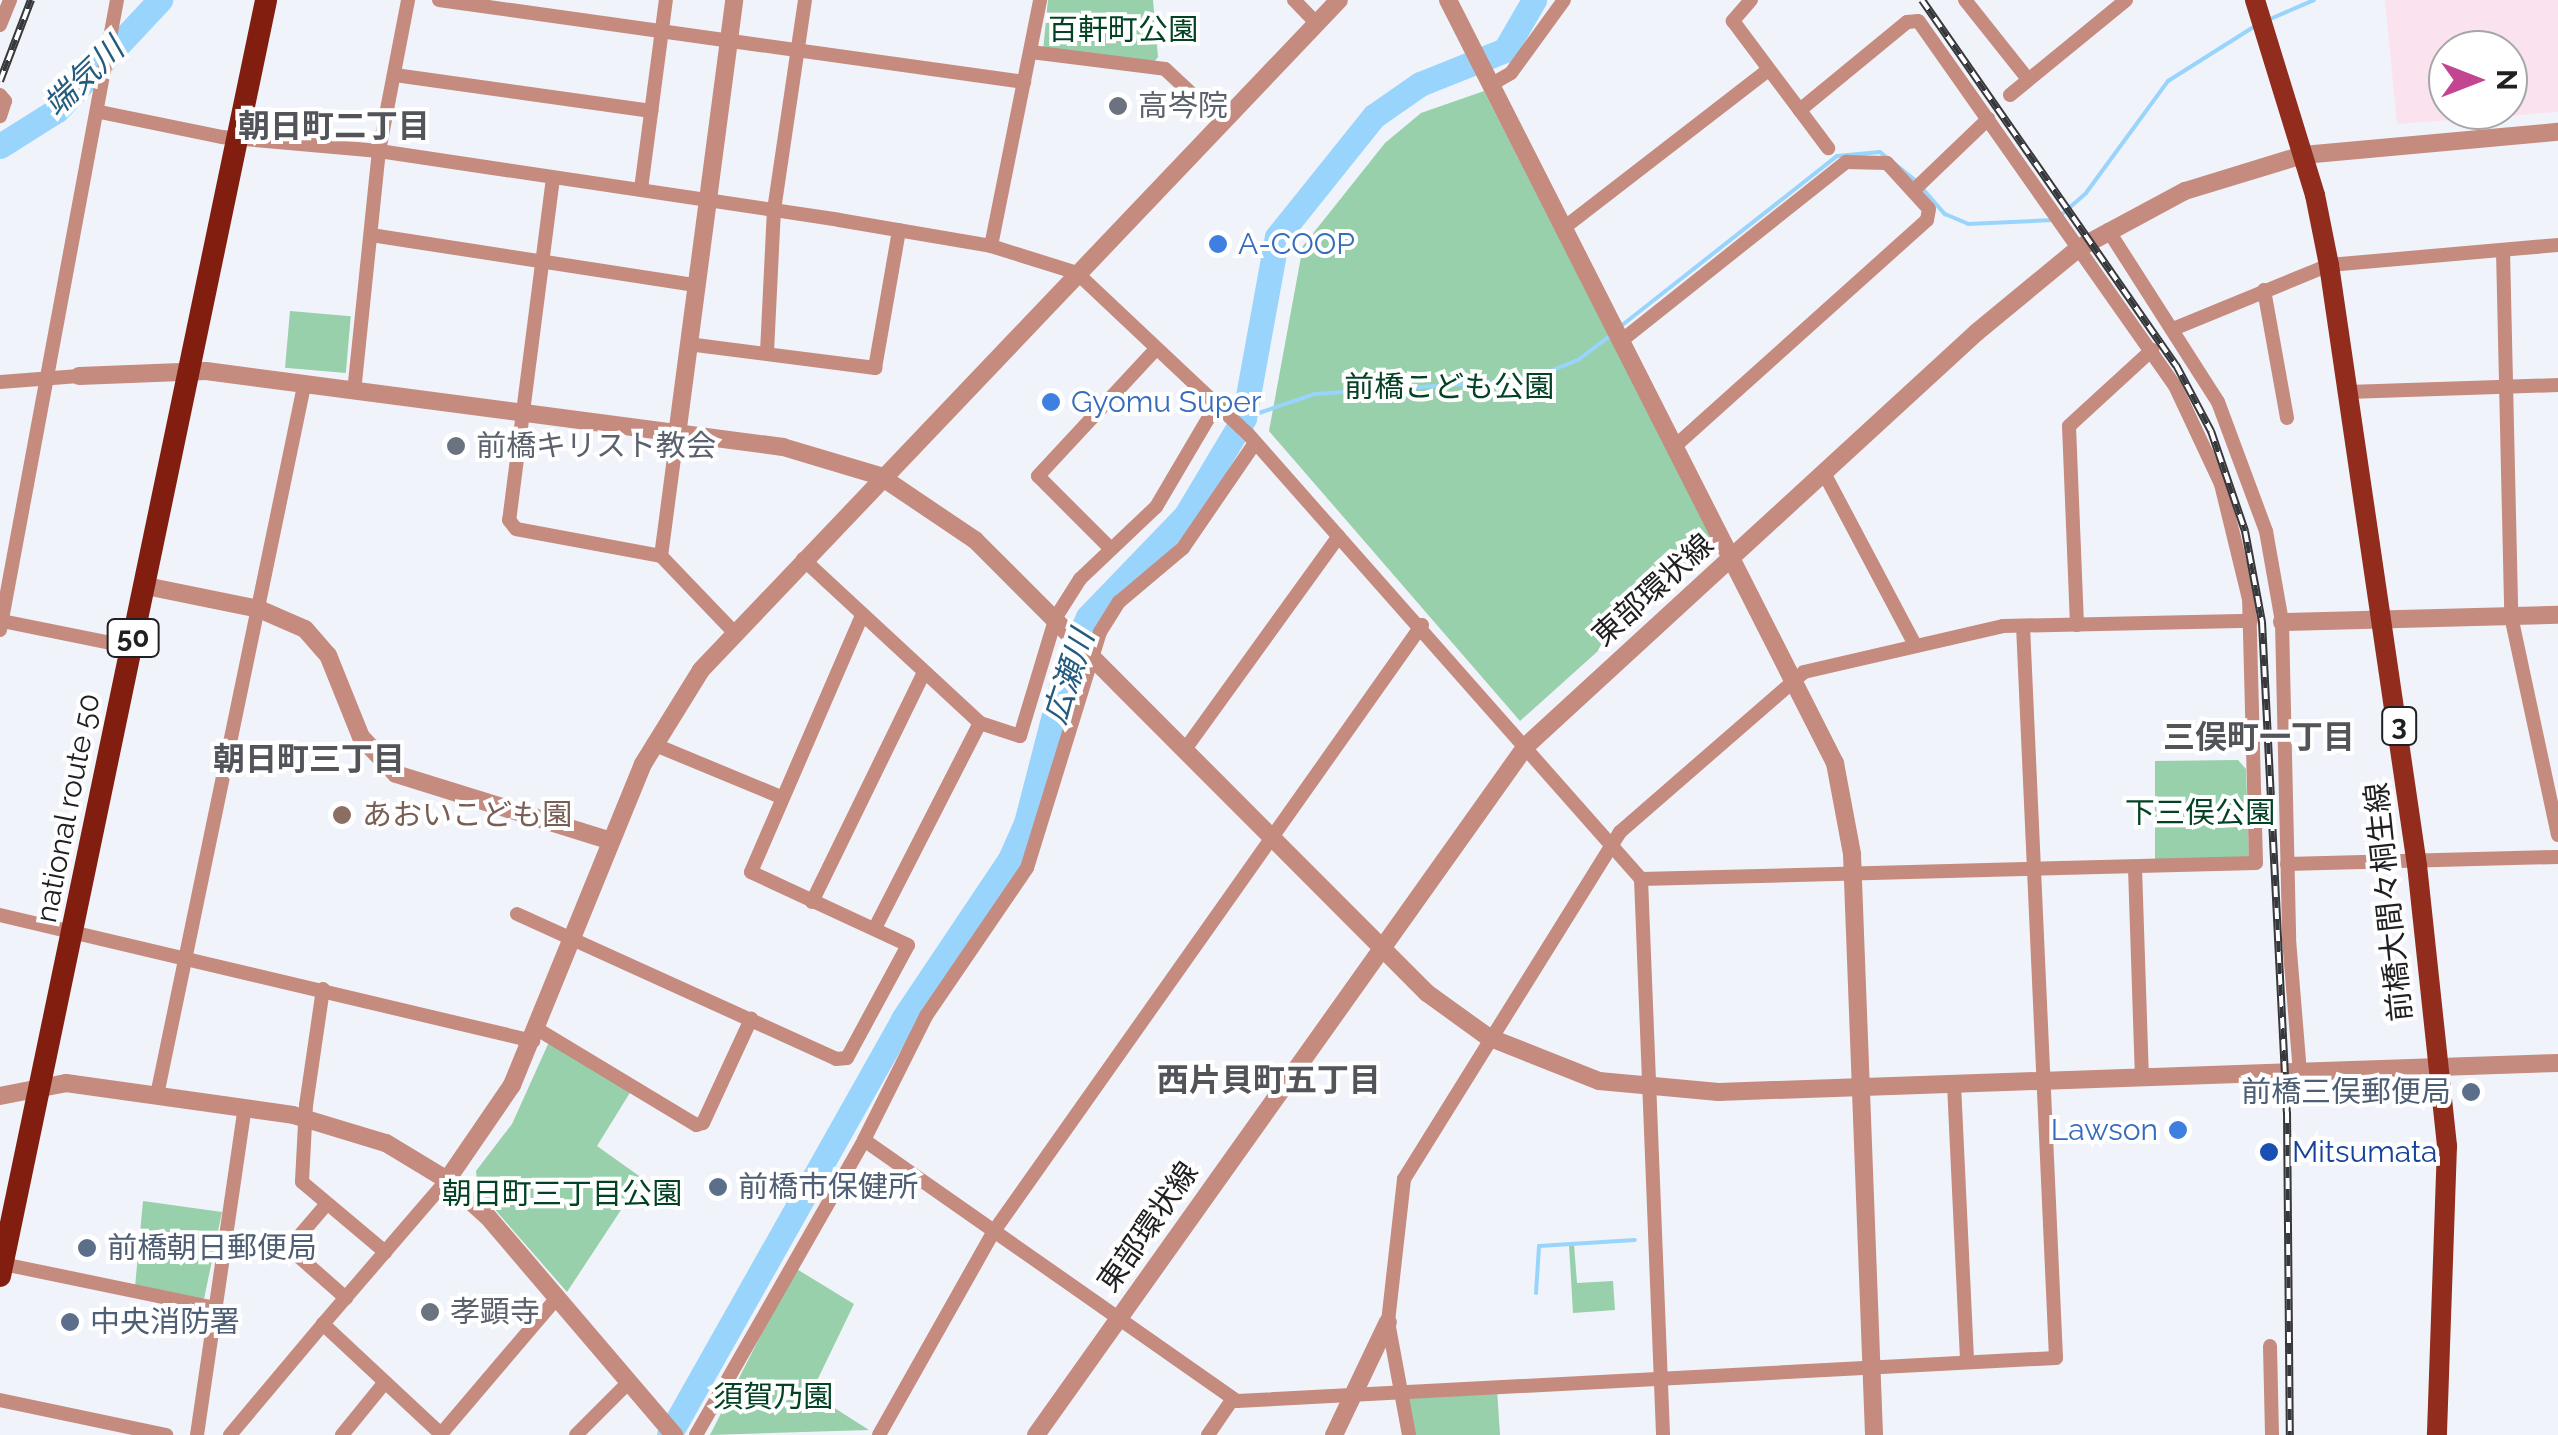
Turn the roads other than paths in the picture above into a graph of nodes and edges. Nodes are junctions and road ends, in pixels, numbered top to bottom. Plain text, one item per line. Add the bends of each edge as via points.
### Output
1 (10, 0) edge
2 (116, 0) edge
3 (266, 0) edge
4 (408, 0) edge
5 (438, 0) edge
6 (666, 0) edge
7 (734, 0) edge
8 (805, 0) edge
9 (1040, 0) edge
10 (1294, 0) edge
11 (1340, 0) edge
12 (1448, 0) edge
13 (1564, 0) edge
14 (1751, 0) edge
15 (1966, 0) edge
16 (2126, 0) edge
17 (2259, 15) edge
18 (1316, 24) junction
19 (0, 25) edge
20 (663, 31) junction
21 (729, 40) junction
22 (798, 50) junction
23 (1031, 52) junction
24 (1768, 70) junction
25 (395, 74) junction
26 (2027, 78) junction
27 (1491, 81) junction
28 (1024, 82) junction
29 (0, 95) edge
30 (2010, 95) dead end
31 (1800, 110) junction
32 (651, 111) junction
33 (100, 112) junction
34 (0, 116) edge
35 (1988, 119) junction
36 (1222, 122) junction
37 (2558, 132) edge
38 (240, 136) junction
39 (1828, 148) dead end
40 (379, 151) junction
41 (2303, 156) junction
42 (553, 178) junction
43 (1920, 185) junction
44 (641, 189) junction
45 (705, 201) junction
46 (774, 210) junction
47 (1564, 228) junction
48 (900, 230) junction
49 (2108, 230) junction
50 (371, 235) junction
51 (2558, 245) edge
52 (991, 246) junction
53 (2079, 248) junction
54 (2503, 250) junction
55 (542, 262) junction
56 (2328, 265) junction
57 (1077, 273) junction
58 (695, 285) junction
59 (2264, 290) junction
60 (2173, 328) junction
61 (1618, 334) junction
62 (688, 344) junction
63 (1156, 349) junction
64 (2152, 350) junction
65 (768, 352) junction
66 (192, 370) junction
67 (79, 376) joint
68 (46, 378) junction
69 (0, 382) edge
70 (2558, 385) edge
71 (304, 386) junction
72 (2506, 386) junction
73 (354, 392) junction
74 (2348, 392) junction
75 (1216, 405) junction
76 (523, 414) junction
77 (2287, 418) dead end
78 (677, 435) junction
79 (1251, 439) junction
80 (1674, 448) junction
81 (1824, 473) junction
82 (880, 476) junction
83 (1339, 536) junction
84 (1111, 549) junction
85 (661, 556) junction
86 (1729, 558) junction
87 (803, 559) junction
88 (146, 586) junction
89 (259, 608) junction
90 (862, 615) junction
91 (2558, 615) edge
92 (2511, 616) junction
93 (2384, 619) junction
94 (2251, 621) junction
95 (2282, 622) junction
96 (1062, 624) junction
97 (1422, 625) junction
98 (2077, 625) junction
99 (1, 626) edge
100 (2024, 626) junction
101 (733, 631) junction
102 (1915, 645) junction
103 (131, 647) junction
104 (1090, 649) junction
105 (924, 672) junction
106 (1795, 676) junction
107 (980, 723) junction
108 (653, 744) junction
109 (1526, 746) junction
110 (1186, 748) junction
111 (781, 798) junction
112 (2558, 835) edge
113 (1272, 838) junction
114 (610, 841) junction
115 (1612, 841) junction
116 (2558, 858) edge
117 (2287, 864) junction
118 (2417, 864) junction
119 (2135, 868) junction
120 (2034, 871) junction
121 (1852, 873) junction
122 (1641, 879) junction
123 (812, 902) junction
124 (517, 914) dead end
125 (0, 915) edge
126 (875, 928) junction
127 (74, 931) junction
128 (573, 936) junction
129 (1381, 942) junction
130 (186, 957) junction
131 (324, 989) junction
132 (750, 1019) junction
133 (535, 1035) junction
134 (1488, 1037) junction
135 (2558, 1063) edge
136 (2436, 1068) junction
137 (2300, 1072) junction
138 (2142, 1077) junction
139 (2044, 1082) junction
140 (42, 1083) junction
141 (1954, 1084) junction
142 (1858, 1087) junction
143 (1652, 1088) junction
144 (157, 1095) junction
145 (0, 1096) edge
146 (245, 1107) junction
147 (307, 1118) junction
148 (864, 1140) junction
149 (447, 1180) junction
150 (325, 1206) junction
151 (994, 1231) junction
152 (385, 1252) junction
153 (1, 1270) edge
154 (346, 1298) junction
155 (556, 1299) junction
156 (215, 1308) junction
157 (1118, 1318) junction
158 (1388, 1322) junction
159 (324, 1324) junction
160 (2270, 1346) dead end
161 (1966, 1362) junction
162 (1870, 1366) junction
163 (1661, 1378) junction
164 (385, 1382) junction
165 (626, 1385) junction
166 (1354, 1394) junction
167 (1400, 1394) junction
168 (0, 1400) edge
169 (1232, 1400) junction
170 (668, 1430) edge
171 (442, 1434) edge
172 (166, 1435) edge
173 (197, 1435) edge
174 (230, 1435) edge
175 (342, 1435) edge
176 (576, 1435) edge
177 (696, 1435) edge
178 (879, 1435) edge
179 (1036, 1435) edge
180 (1208, 1435) edge
181 (1334, 1435) edge
182 (1410, 1435) edge
183 (1663, 1435) edge
184 (1874, 1435) edge
185 (2272, 1435) edge
186 (2437, 1435) edge

1 - 19 street
2 - 33 street
3 - 38 highway, national route 50 / 50
4 - 25 street
5 - 20 street
6 - 20 street
7 - 21 street
8 - 22 street
9 - 23 street
10 - 18 street
11 - 18 street
12 - 27 street
13 - 27 street via 1511,72
14 - 24 street via 1733,21
15 - 26 street
16 - 26 street
17 - 41 main road, 前橋大間々桐生線 / 3
18 - 36 street
20 - 21 street
20 - 32 street
21 - 22 street
21 - 45 street
22 - 28 street
22 - 46 street
23 - 28 street
23 - 36 street via 1165,69
24 - 31 street
24 - 47 street
25 - 32 street
25 - 40 street
26 - 30 street
27 - 47 street
28 - 52 street
29 - 34 street
31 - 35 street via 1915,20
31 - 39 street
32 - 44 street
33 - 38 street
33 - 68 street
35 - 43 street
35 - 53 street
36 - 57 street
37 - 41 street, 東部環状線
38 - 40 street
38 - 66 highway, national route 50 / 50
40 - 42 street
40 - 50 street
41 - 49 street, 東部環状線 via 2185,191
41 - 56 main road, 前橋大間々桐生線 / 3
42 - 44 street
42 - 55 street
43 - 61 street via 1886,164 1862,158 1841,165
43 - 80 street via 1927,220
44 - 45 street
45 - 46 street
45 - 58 street
46 - 48 street
46 - 65 street
47 - 61 street
48 - 52 street
48 - 65 street via 875,368
49 - 53 street, 東部環状線
49 - 60 street
50 - 55 street
50 - 73 street
51 - 54 street
52 - 57 street
53 - 64 street
53 - 81 street, 東部環状線 via 1976,332
54 - 56 street
54 - 72 street
55 - 58 street
55 - 76 street
56 - 59 street
56 - 74 main road, 前橋大間々桐生線 / 3
57 - 63 street
57 - 82 street
58 - 62 street
59 - 60 street
59 - 77 street
60 - 95 street via 2244,460 2266,531
61 - 80 street
62 - 65 street
62 - 78 street
63 - 75 street
63 - 84 street via 1038,476
64 - 94 street via 2198,428 2221,484
64 - 98 street via 2069,426
66 - 67 street
66 - 71 street
66 - 88 highway, national route 50 / 50
67 - 68 street
68 - 69 street
68 - 99 street
70 - 72 street
71 - 73 street
71 - 89 street
72 - 74 street
72 - 92 street
73 - 76 street
74 - 93 main road, 前橋大間々桐生線 / 3
75 - 79 street
75 - 84 street via 1156,506
76 - 78 street
76 - 85 street via 509,520 516,528
78 - 82 street via 804,452
78 - 85 street
79 - 83 street
79 - 104 street via 1182,548 1115,608
80 - 86 street
81 - 86 street, 東部環状線
81 - 102 street
82 - 87 street
82 - 96 street via 937,509
83 - 97 street
83 - 110 street
84 - 96 street via 1080,579
85 - 101 street
86 - 106 street
86 - 109 street, 東部環状線
87 - 90 street
87 - 101 street
88 - 89 street
88 - 103 highway, national route 50 / 50
89 - 114 street via 305,629 328,655 361,737 396,774
89 - 130 street
90 - 105 street
90 - 111 street
91 - 92 street
92 - 93 street
92 - 112 street
93 - 95 street
93 - 118 main road, 前橋大間々桐生線 / 3
94 - 98 street
94 - 119 street via 2256,864
95 - 117 street
96 - 104 street
96 - 107 street via 1023,732 1016,737
97 - 109 street
97 - 113 street
98 - 100 street
99 - 103 street
100 - 102 street
100 - 120 street
101 - 108 street
102 - 106 street
103 - 127 highway, national route 50 / 50
104 - 110 street
104 - 148 street via 1028,868 926,1016
105 - 107 street
105 - 123 street
106 - 115 street
106 - 121 street via 1840,782
107 - 126 street
108 - 111 street
108 - 114 street
109 - 115 street
109 - 129 street, 東部環状線
110 - 113 street
111 - 123 street via 752,875
113 - 129 street
113 - 151 street
114 - 128 street
115 - 122 street
115 - 134 street
116 - 118 street
117 - 118 street
117 - 137 street
118 - 136 main road, 前橋大間々桐生線 / 3
119 - 120 street
119 - 138 street
120 - 121 street
120 - 139 street
121 - 122 street
121 - 142 street
122 - 143 street
123 - 126 street
124 - 128 street
125 - 127 street
126 - 132 street via 909,948 847,1058
127 - 130 street
127 - 140 highway, national route 50 / 50
128 - 132 street
128 - 133 street
129 - 134 street via 1427,993
129 - 157 street, 東部環状線
130 - 131 street
130 - 144 street
131 - 133 street
131 - 147 street
132 - 133 street via 703,1123 696,1125
133 - 149 street via 489,1125
134 - 143 street via 1576,1074
134 - 158 street via 1404,1179
135 - 136 street
136 - 137 street
136 - 186 main road, 前橋大間々桐生線 / 3 via 2447,1146
137 - 138 street
138 - 139 street
139 - 141 street
139 - 161 street via 2056,1358
140 - 144 street
140 - 145 street
140 - 153 highway, national route 50 / 50
141 - 142 street
141 - 161 street
142 - 143 street
142 - 162 street
143 - 163 street
144 - 146 street
146 - 147 street
146 - 156 street
147 - 149 street via 386,1143
147 - 150 street via 302,1182
148 - 151 street
148 - 177 street
149 - 152 street
149 - 155 street via 522,1253
150 - 152 street
150 - 154 street via 289,1248
151 - 157 street
151 - 178 street
152 - 154 street
153 - 156 street
154 - 159 street
155 - 165 street
155 - 171 street
156 - 173 street
157 - 169 street
157 - 179 street, 東部環状線
158 - 166 street
158 - 167 street
159 - 164 street
159 - 174 street
160 - 185 street
161 - 162 street
162 - 163 street
162 - 184 street
163 - 167 street
163 - 183 street
164 - 171 street
164 - 175 street
165 - 170 street
165 - 176 street
166 - 167 street
166 - 169 street
166 - 181 street
167 - 182 street
168 - 172 street
169 - 180 street

